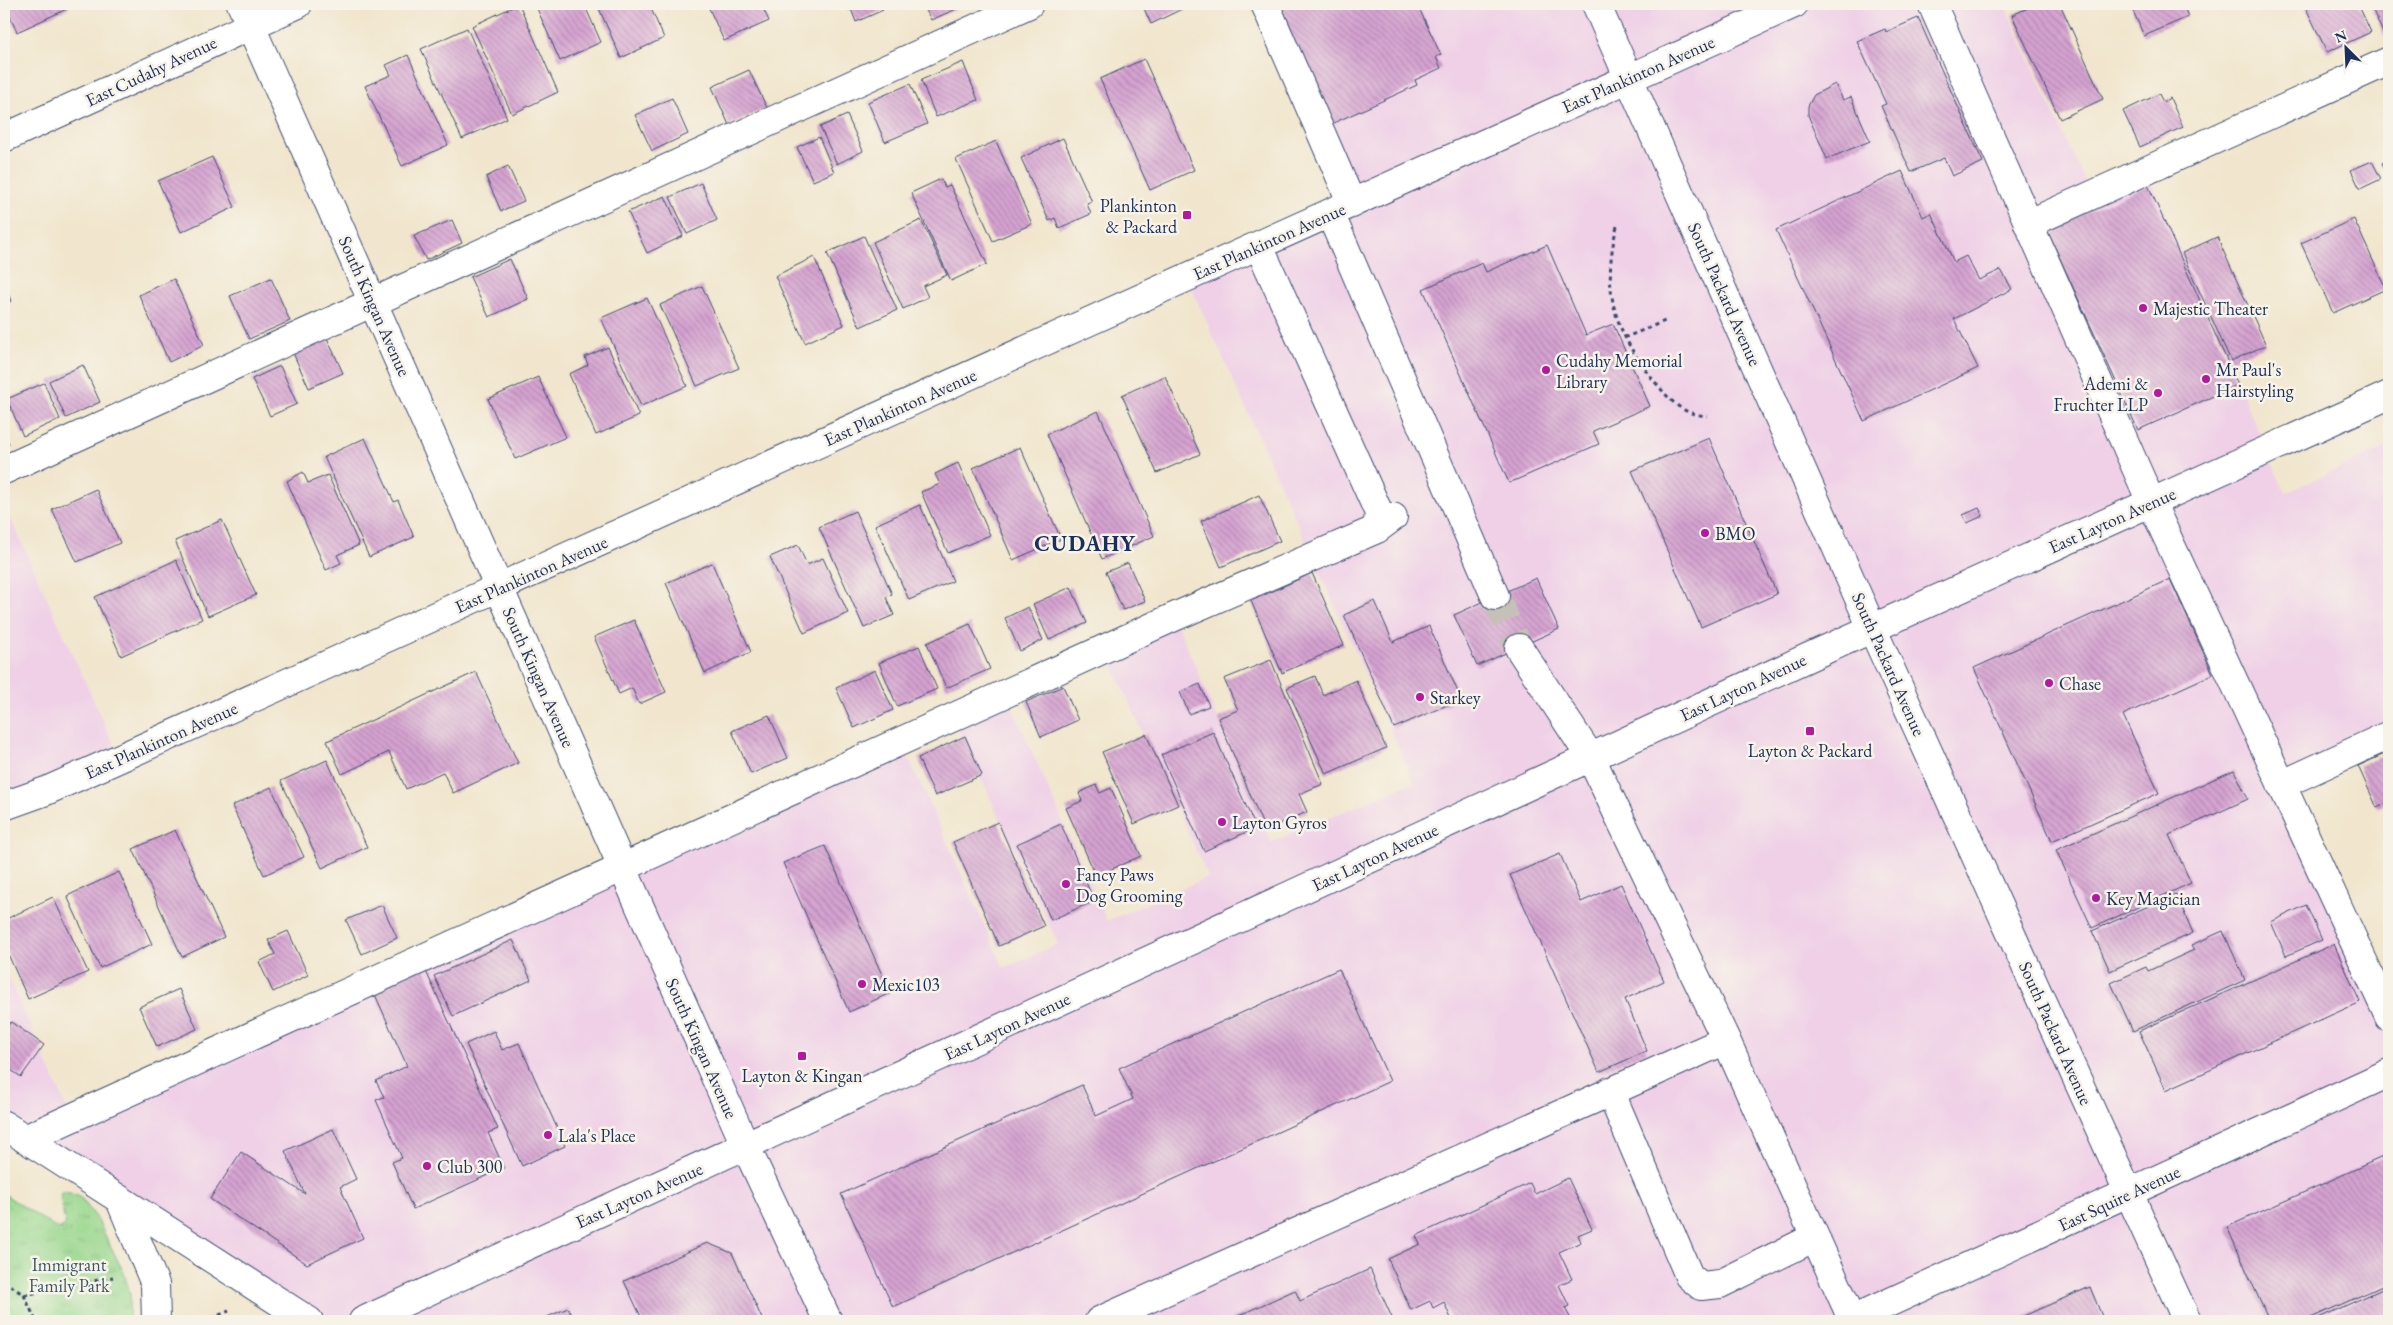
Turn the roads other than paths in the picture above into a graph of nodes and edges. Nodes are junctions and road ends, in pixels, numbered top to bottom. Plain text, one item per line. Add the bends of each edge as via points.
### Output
1 (298, 4) edge
2 (1029, 4) edge
3 (1265, 4) edge
4 (1596, 4) edge
5 (1794, 4) edge
6 (1932, 4) edge
7 (246, 14) edge
8 (2389, 61) edge
9 (1629, 78) junction
10 (4, 138) edge
11 (1341, 209) junction
12 (2028, 224) junction
13 (1259, 246) junction
14 (373, 301) junction
15 (2389, 395) edge
16 (4, 470) edge
17 (2151, 502) junction
18 (500, 588) junction
19 (1496, 596) tunnel mouth
20 (1872, 628) junction
21 (1519, 648) tunnel mouth
22 (2389, 735) edge
23 (1591, 758) junction
24 (2281, 785) junction
25 (4, 806) edge
26 (623, 868) junction
27 (2389, 1017) edge
28 (1726, 1040) junction
29 (2389, 1073) edge
30 (1610, 1092) junction
31 (14, 1132) edge
32 (746, 1147) junction
33 (2128, 1194) junction
34 (120, 1200) junction
35 (1815, 1237) junction
36 (156, 1321) edge
37 (309, 1321) edge
38 (363, 1321) edge
39 (828, 1321) edge
40 (1099, 1321) edge
41 (1851, 1321) edge
42 (2188, 1321) edge

1 - 7 street, East Cudahy Avenue
2 - 14 street
3 - 11 street
4 - 9 street, South Packard Avenue
5 - 9 street, East Plankinton Avenue
6 - 12 street
7 - 10 street, East Cudahy Avenue
7 - 14 street, South Kingan Avenue
8 - 12 street
9 - 11 street, East Plankinton Avenue
9 - 20 street, South Packard Avenue
11 - 13 street, East Plankinton Avenue
11 - 19 street
12 - 17 street
13 - 18 street, East Plankinton Avenue
13 - 26 street via 1385,523
14 - 16 street
14 - 18 street, South Kingan Avenue
15 - 17 street, East Layton Avenue
17 - 20 street, East Layton Avenue
17 - 24 street
18 - 25 street, East Plankinton Avenue via 46,791
18 - 26 street, South Kingan Avenue
20 - 23 street, East Layton Avenue
20 - 33 street, South Packard Avenue
21 - 23 street
22 - 24 street
23 - 28 street
23 - 32 street, East Layton Avenue
24 - 27 street
26 - 31 street
26 - 32 street, South Kingan Avenue
28 - 30 street
28 - 35 street
29 - 33 street, East Squire Avenue
30 - 35 street via 1688,1276 1700,1286 1720,1284
30 - 40 street
31 - 34 street
32 - 38 street, East Layton Avenue
32 - 39 street, South Kingan Avenue
33 - 41 street, East Squire Avenue
33 - 42 street, South Packard Avenue
34 - 36 street via 155,1284
34 - 37 street
35 - 41 street

